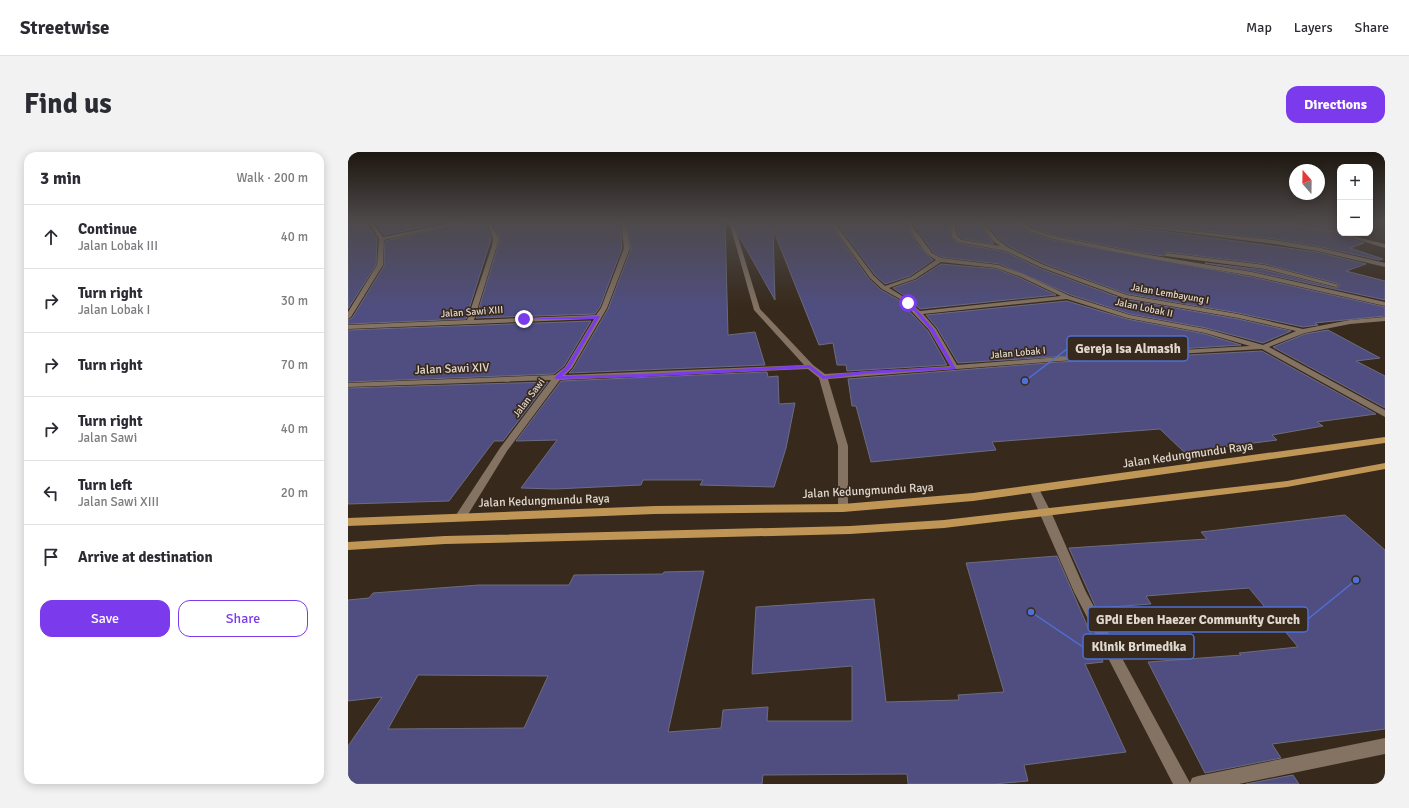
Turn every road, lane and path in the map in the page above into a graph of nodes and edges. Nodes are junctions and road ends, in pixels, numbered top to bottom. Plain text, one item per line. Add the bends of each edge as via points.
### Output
1 (381, 250) edge
2 (494, 250) edge
3 (626, 250) edge
4 (740, 250) edge
5 (852, 250) edge
6 (927, 250) edge
7 (1010, 250) edge
8 (1122, 250) edge
9 (1323, 250) edge
10 (1156, 256) junction
11 (940, 260) junction
12 (1385, 265) edge
13 (884, 288) junction
14 (1068, 297) junction
15 (1370, 300) junction
16 (1385, 304) edge
17 (918, 313) junction
18 (598, 317) junction
19 (348, 318) edge
20 (1385, 319) edge
21 (470, 322) junction
22 (348, 327) edge
23 (1303, 331) junction
24 (1263, 347) junction
25 (810, 367) junction
26 (955, 368) junction
27 (557, 378) junction
28 (823, 378) junction
29 (348, 385) edge
30 (1385, 414) edge
31 (1385, 440) edge
32 (1385, 466) edge
33 (1034, 489) junction
34 (843, 508) junction
35 (1047, 513) junction
36 (460, 518) junction
37 (348, 522) edge
38 (348, 546) edge
39 (1385, 746) edge
40 (1182, 784) edge
41 (1198, 784) edge

1 - 19 street via 380,266
2 - 21 street
3 - 18 street, Jalan Sawi via 604,308
4 - 25 street via 757,310
5 - 13 street
6 - 11 street
7 - 23 street, Jalan Lembayung I via 1042,266 1126,297 1238,316
8 - 10 street
9 - 12 street
10 - 15 street
10 - 15 street via 1265,267 1341,286
11 - 13 street via 913,278
11 - 14 street, Jalan Lobak II via 997,266
13 - 17 street via 902,298
14 - 17 street
14 - 24 street, Jalan Lobak II via 1128,317 1206,330
15 - 16 street
17 - 26 street via 932,329
18 - 21 street, Jalan Sawi XIII
18 - 27 street, Jalan Sawi via 568,368
20 - 23 street via 1350,322
21 - 22 street, Jalan Sawi XIII
23 - 24 street
24 - 26 street, Jalan Lobak I
24 - 30 street, Jalan Lobak II
25 - 27 street, Jalan Sawi XIV
25 - 28 street
26 - 28 street, Jalan Lobak I
27 - 29 street, Jalan Sawi XIV
27 - 36 street, Jalan Sawi via 503,450
28 - 34 street via 843,446
31 - 33 main road, Jalan Kedungmundu Raya
32 - 35 main road via 1288,484
33 - 34 main road, Jalan Kedungmundu Raya via 973,498
33 - 35 street
34 - 36 main road, Jalan Kedungmundu Raya via 655,510
35 - 38 main road via 944,524 850,530 445,540
35 - 40 street via 1079,591
36 - 37 main road, Jalan Kedungmundu Raya
39 - 41 street

